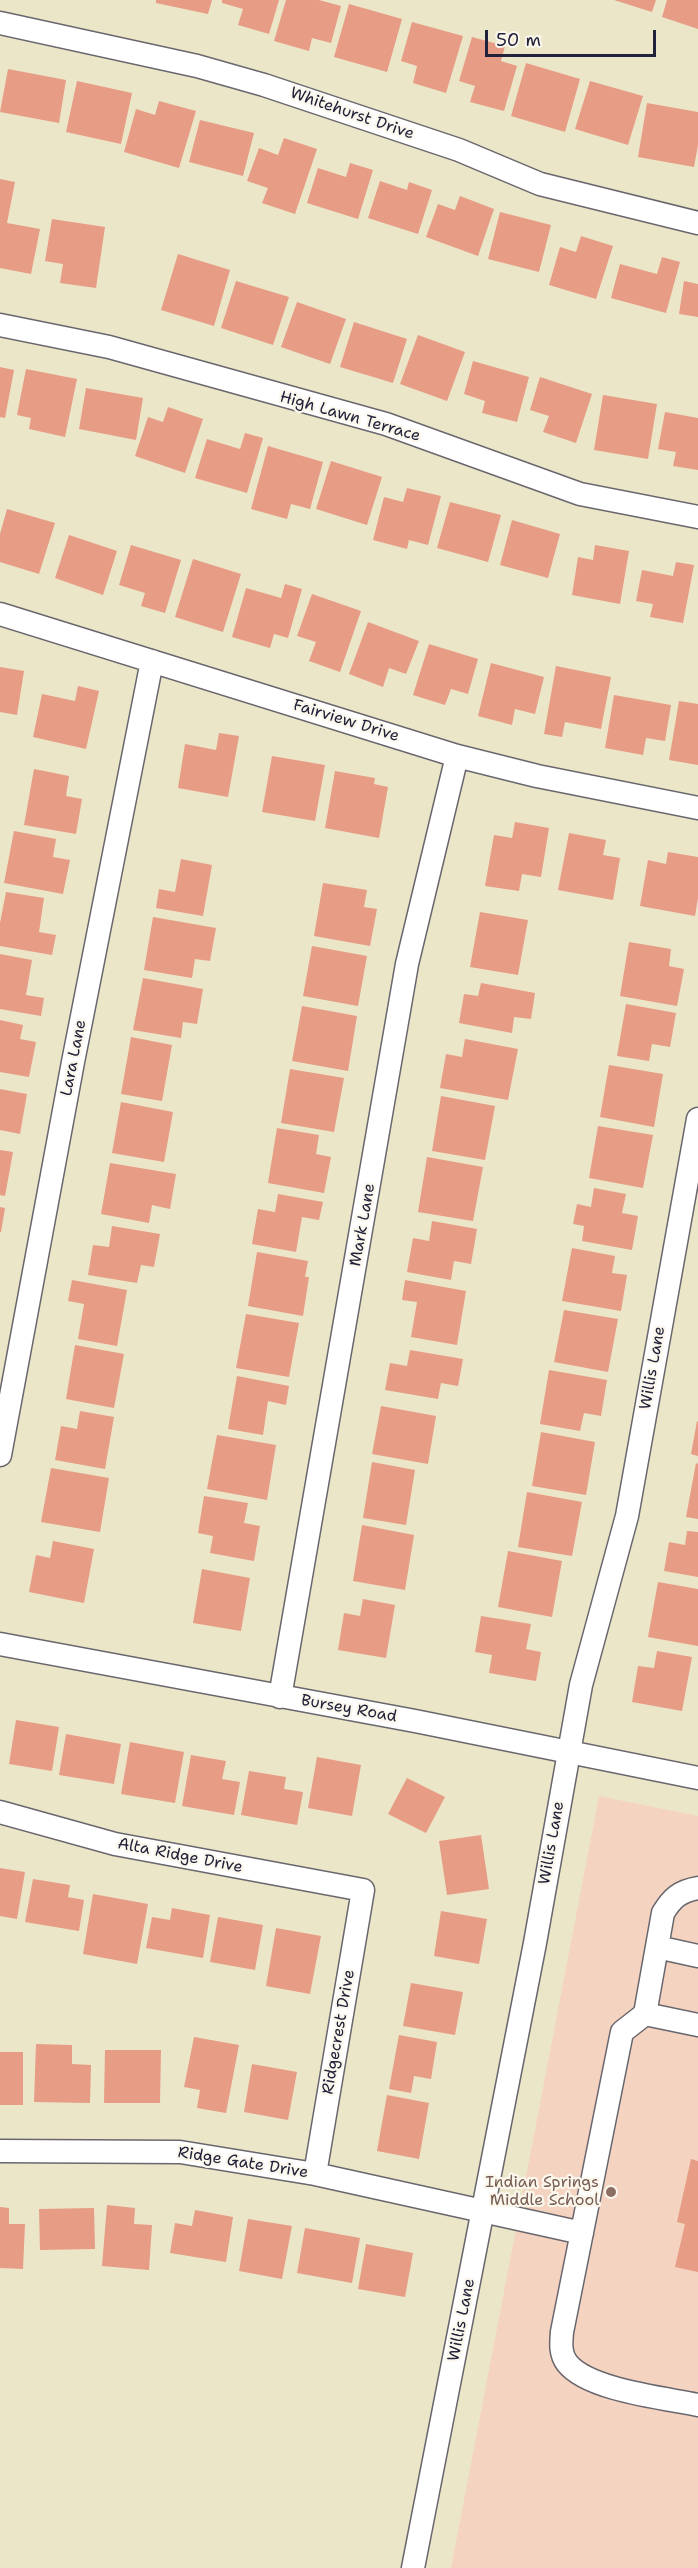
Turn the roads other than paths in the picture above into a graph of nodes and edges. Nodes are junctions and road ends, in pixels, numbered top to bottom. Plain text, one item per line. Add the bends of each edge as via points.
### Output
1 (0, 23) edge
2 (698, 223) edge
3 (0, 325) edge
4 (698, 517) edge
5 (0, 614) edge
6 (152, 661) junction
7 (457, 756) junction
8 (698, 808) edge
9 (698, 1119) edge
10 (0, 1455) edge
11 (0, 1644) edge
12 (280, 1696) junction
13 (568, 1752) junction
14 (698, 1778) edge
15 (0, 1812) edge
16 (698, 1888) edge
17 (363, 1890) joint
18 (657, 1947) junction
19 (698, 1956) edge
20 (645, 2014) junction
21 (698, 2025) edge
22 (0, 2151) edge
23 (315, 2174) junction
24 (483, 2211) junction
25 (582, 2233) junction
26 (698, 2405) edge
27 (413, 2568) edge

1 - 2 street, Whitehurst Drive via 197,66 264,85 459,150 540,184
3 - 4 street, High Lawn Terrace via 109,347 386,424 580,494
5 - 6 street, Fairview Drive
6 - 7 street, Fairview Drive
6 - 10 street, Lara Lane
7 - 8 street, Fairview Drive
7 - 12 street, Mark Lane via 407,964
9 - 13 street, Willis Lane via 627,1516 581,1685
11 - 12 street, Bursey Road
12 - 13 street, Bursey Road
13 - 14 street, Bursey Road
13 - 24 street, Willis Lane
15 - 17 street, Alta Ridge Drive via 115,1844
16 - 18 street via 672,1899 663,1913
17 - 23 street, Ridgecrest Drive
18 - 19 street
18 - 20 street
20 - 21 street
20 - 25 street via 622,2032
22 - 23 street, Ridge Gate Drive via 180,2152
23 - 24 street, Ridge Gate Drive
24 - 25 street, Ridge Gate Drive
24 - 27 street, Willis Lane
25 - 26 street via 562,2332 561,2349 566,2362 596,2384

